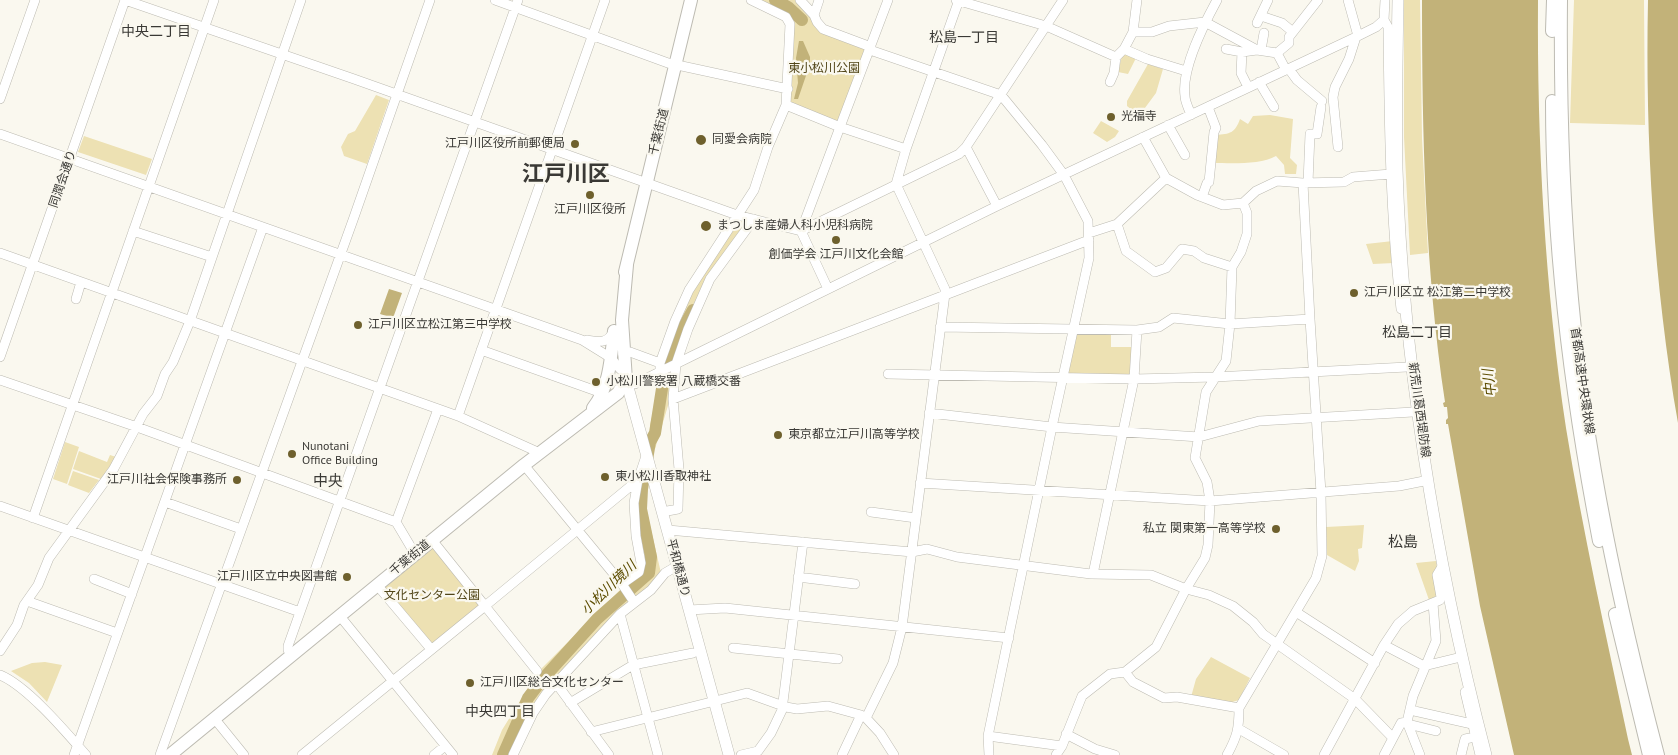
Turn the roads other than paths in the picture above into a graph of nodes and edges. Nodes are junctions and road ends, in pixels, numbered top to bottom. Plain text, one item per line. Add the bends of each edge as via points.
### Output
1 (35, 0) edge
2 (125, 0) edge
3 (214, 0) edge
4 (301, 0) edge
5 (430, 0) edge
6 (495, 0) edge
7 (605, 0) edge
8 (691, 0) edge
9 (750, 0) edge
10 (800, 0) edge
11 (819, 0) edge
12 (888, 0) edge
13 (958, 0) edge
14 (1064, 0) edge
15 (1136, 0) edge
16 (1217, 0) edge
17 (1268, 0) edge
18 (1318, 0) edge
19 (1348, 0) edge
20 (1385, 0) edge
21 (1398, 0) edge
22 (1552, 0) edge
23 (1561, 0) edge
24 (517, 4) edge
25 (814, 15) junction
26 (1384, 20) junction
27 (1205, 22) junction
28 (1046, 26) junction
29 (204, 27) junction
30 (1133, 32) junction
31 (1293, 32) junction
32 (1264, 33) dead end
33 (593, 36) junction
34 (1357, 36) junction
35 (870, 48) junction
36 (1226, 48) dead end
37 (1124, 49) junction
38 (1259, 50) junction
39 (1242, 52) junction
40 (1276, 53) junction
41 (283, 55) junction
42 (1116, 57) junction
43 (676, 65) junction
44 (1287, 69) junction
45 (1186, 71) junction
46 (933, 72) junction
47 (1110, 82) dead end
48 (1259, 82) junction
49 (1248, 87) junction
50 (788, 89) junction
51 (396, 94) junction
52 (1001, 95) junction
53 (0, 99) edge
54 (786, 105) junction
55 (1208, 107) junction
56 (1274, 107) dead end
57 (1191, 114) junction
58 (475, 122) junction
59 (1168, 125) junction
60 (840, 127) junction
61 (0, 134) edge
62 (1143, 137) junction
63 (966, 147) junction
64 (1338, 147) dead end
65 (906, 149) junction
66 (553, 150) junction
67 (1185, 155) dead end
68 (70, 158) junction
69 (1391, 174) junction
70 (1064, 175) junction
71 (1166, 178) junction
72 (1306, 183) junction
73 (647, 184) junction
74 (896, 184) junction
75 (148, 186) junction
76 (1202, 197) junction
77 (1243, 203) junction
78 (997, 206) junction
79 (227, 214) junction
80 (737, 216) junction
81 (754, 219) junction
82 (1118, 224) junction
83 (263, 227) junction
84 (133, 231) junction
85 (801, 231) junction
86 (1089, 236) junction
87 (923, 243) junction
88 (0, 253) edge
89 (340, 254) junction
90 (212, 257) junction
91 (33, 265) junction
92 (627, 265) junction
93 (1232, 267) junction
94 (81, 282) junction
95 (418, 282) junction
96 (828, 289) junction
97 (112, 293) junction
98 (945, 294) junction
99 (76, 299) dead end
100 (496, 309) junction
101 (1310, 319) junction
102 (190, 321) junction
103 (1230, 324) junction
104 (1405, 325) junction
105 (940, 327) junction
106 (1074, 328) junction
107 (1137, 330) junction
108 (614, 331) junction
109 (225, 333) junction
110 (582, 340) junction
111 (481, 350) junction
112 (624, 354) junction
113 (0, 357) edge
114 (611, 358) junction
115 (302, 360) junction
116 (676, 364) junction
117 (660, 367) junction
118 (1407, 367) junction
119 (1313, 372) junction
120 (888, 374) dead end
121 (623, 375) junction
122 (934, 376) junction
123 (1215, 377) junction
124 (1064, 378) junction
125 (1134, 379) junction
126 (0, 380) edge
127 (380, 389) junction
128 (602, 393) junction
129 (672, 399) junction
130 (72, 405) junction
131 (438, 409) junction
132 (1412, 412) junction
133 (929, 413) junction
134 (458, 416) junction
135 (1316, 417) junction
136 (580, 421) junction
137 (137, 427) junction
138 (1052, 427) junction
139 (1123, 432) junction
140 (1199, 437) junction
141 (185, 445) junction
142 (540, 453) junction
143 (646, 456) junction
144 (524, 465) junction
145 (261, 472) junction
146 (638, 480) junction
147 (1424, 481) junction
148 (920, 483) junction
149 (1040, 491) junction
150 (1321, 493) junction
151 (1110, 495) junction
152 (339, 500) junction
153 (1210, 501) junction
154 (165, 502) junction
155 (0, 506) edge
156 (662, 512) junction
157 (871, 512) dead end
158 (33, 518) junction
159 (916, 518) junction
160 (396, 522) junction
161 (241, 530) junction
162 (668, 530) junction
163 (69, 531) junction
164 (578, 531) junction
165 (432, 540) junction
166 (803, 542) junction
167 (912, 552) junction
168 (415, 554) junction
169 (145, 558) junction
170 (1024, 564) junction
171 (1444, 565) junction
172 (677, 566) junction
173 (1093, 574) junction
174 (798, 577) junction
175 (94, 579) dead end
176 (222, 584) junction
177 (855, 584) dead end
178 (376, 585) junction
179 (623, 586) junction
180 (1186, 589) junction
181 (132, 594) junction
182 (1441, 597) junction
183 (633, 600) junction
184 (27, 602) junction
185 (1433, 603) junction
186 (485, 606) junction
187 (689, 610) junction
188 (300, 612) junction
189 (1296, 612) junction
190 (620, 614) junction
191 (339, 615) junction
192 (793, 615) junction
193 (902, 628) junction
194 (117, 633) junction
195 (1009, 638) junction
196 (1276, 643) junction
197 (1384, 645) junction
198 (733, 648) dead end
199 (431, 649) junction
200 (0, 651) edge
201 (693, 653) dead end
202 (292, 654) junction
203 (788, 654) junction
204 (1457, 658) junction
205 (838, 659) dead end
206 (1375, 663) junction
207 (633, 664) junction
208 (1424, 666) junction
209 (537, 671) dead end
210 (1124, 672) junction
211 (0, 675) edge
212 (392, 681) junction
213 (556, 683) junction
214 (1354, 699) junction
215 (714, 701) junction
216 (570, 703) junction
217 (783, 706) junction
218 (1239, 708) junction
219 (1410, 710) junction
220 (648, 717) junction
221 (863, 717) junction
222 (214, 718) junction
223 (1408, 723) junction
224 (1472, 724) junction
225 (1239, 729) junction
226 (1436, 731) dead end
227 (591, 732) junction
228 (1066, 734) junction
229 (988, 736) junction
230 (1475, 737) junction
231 (1393, 738) junction
232 (77, 745) junction
233 (445, 746) junction
234 (1062, 746) junction
235 (74, 755) edge
236 (86, 755) edge
237 (160, 755) edge
238 (170, 755) edge
239 (244, 755) edge
240 (302, 755) edge
241 (434, 755) edge
242 (452, 755) edge
243 (513, 755) edge
244 (609, 755) edge
245 (658, 755) edge
246 (729, 755) edge
247 (741, 755) edge
248 (842, 755) edge
249 (894, 755) edge
250 (989, 755) edge
251 (1056, 755) edge
252 (1115, 755) edge
253 (1227, 755) edge
254 (1284, 755) edge
255 (1324, 755) edge
256 (1384, 755) edge
257 (1420, 755) edge
258 (1461, 755) edge
259 (1480, 755) edge
260 (1486, 755) edge
261 (1649, 755) edge
262 (1658, 755) edge

1 - 53 street
2 - 29 street
2 - 68 street, 同潤会通り
3 - 29 street
4 - 41 street
5 - 51 street
6 - 24 street
7 - 33 street
8 - 43 highway, 千葉街道
9 - 50 street via 786,17 790,24
10 - 25 street
11 - 25 street
12 - 35 street
13 - 28 street
13 - 46 street
14 - 28 street
15 - 30 street
16 - 27 street
17 - 31 street via 1259,19 1282,23
18 - 31 street
19 - 34 street
20 - 26 street
21 - 104 main road, 新荒川葛西堤防線 via 1397,168
22 - 261 highway, 首都高速中央環状線 via 1552,124 1563,302 1572,379 1604,563
23 - 262 highway, 首都高速中央環状線 via 1561,122 1576,342 1612,560
24 - 33 street
24 - 58 street
25 - 35 street via 823,30
26 - 34 street
26 - 69 street via 1388,27
27 - 30 street via 1169,26 1152,32
27 - 38 street
27 - 45 street
28 - 42 street
28 - 52 street
29 - 41 street
29 - 75 street
30 - 37 street
31 - 40 street via 1289,43
32 - 38 street
33 - 43 street
33 - 66 street
34 - 44 street
34 - 64 street via 1333,97
35 - 46 street
35 - 60 street
36 - 39 street
37 - 42 street
37 - 45 street
38 - 39 street
38 - 40 street
39 - 49 street via 1241,72
40 - 44 street
41 - 51 street
41 - 79 street
42 - 47 street
43 - 50 street
43 - 73 highway, 千葉街道
44 - 48 street
44 - 72 street via 1321,104 1317,134 1310,134
45 - 57 street via 1185,99
46 - 52 street
46 - 65 street
48 - 49 street
48 - 56 street
49 - 55 street
50 - 54 street
51 - 58 street
51 - 89 street
52 - 63 street
52 - 70 street
54 - 60 street
54 - 80 street via 754,190
55 - 57 street
55 - 76 street via 1216,128 1209,182
57 - 59 street
58 - 66 street
58 - 95 street
59 - 62 street
59 - 67 street
60 - 65 street
60 - 85 street
61 - 68 street
62 - 70 street
62 - 71 street
63 - 74 street via 959,154
63 - 78 street
65 - 74 street
66 - 73 street
66 - 100 street
68 - 75 street
68 - 91 street, 同潤会通り
69 - 72 street via 1353,177 1344,182
69 - 104 street via 1397,274
70 - 78 street
70 - 86 street via 1088,221
71 - 76 street
71 - 82 street
72 - 77 street via 1277,181 1256,191
72 - 101 street
73 - 80 street
73 - 92 highway, 千葉街道
74 - 85 street
74 - 87 street
75 - 79 street
75 - 84 street
76 - 77 street via 1223,205
77 - 93 street via 1247,213 1247,234
78 - 87 street
79 - 83 street
79 - 90 street
80 - 81 street
80 - 117 street via 690,290 675,321
81 - 85 street
81 - 116 street via 710,279
82 - 86 street
82 - 93 street via 1126,251 1155,272 1166,268 1182,249
83 - 89 street
83 - 109 street
84 - 90 street
84 - 97 street
85 - 96 street
86 - 98 street
86 - 106 street via 1090,258
87 - 96 street
87 - 98 street
88 - 91 street
89 - 95 street
89 - 115 street
90 - 102 street
91 - 94 street
91 - 113 street, 同潤会通り
92 - 108 highway, 千葉街道 via 617,296
92 - 112 highway, 千葉街道 via 622,320
93 - 103 street
94 - 97 street
94 - 99 street
95 - 100 street
95 - 127 street
96 - 116 street
97 - 102 street
97 - 130 street
98 - 105 street
98 - 129 street
100 - 110 street
100 - 111 street
101 - 103 street
101 - 119 street
102 - 109 street
102 - 137 street via 157,396
103 - 107 street via 1172,318 1159,327
103 - 123 street via 1226,361
104 - 118 street
104 - 171 main road, 新荒川葛西堤防線
105 - 106 street
105 - 122 street
106 - 107 street
106 - 124 street
107 - 125 street
108 - 110 street via 602,342
108 - 114 highway
108 - 121 highway, 千葉街道 via 615,349
109 - 115 street
109 - 141 street
110 - 114 street
111 - 128 street
111 - 134 street
112 - 117 street via 630,352
112 - 121 highway, 千葉街道
114 - 121 street
114 - 128 highway
115 - 127 street
115 - 145 street
116 - 117 street
116 - 129 street
117 - 121 street via 635,384
118 - 119 street
118 - 132 street
119 - 123 street
119 - 135 street
120 - 122 street
121 - 136 highway, 千葉街道 via 618,393
121 - 143 main road, 平和橋通り
122 - 124 street
122 - 133 street
123 - 125 street
123 - 140 street via 1206,392
124 - 125 street
124 - 138 street
125 - 139 street
126 - 130 street
127 - 131 street
127 - 152 street
128 - 136 highway via 596,405
129 - 156 street via 679,469 678,509
130 - 137 street
130 - 158 street
131 - 134 street
131 - 160 street
132 - 135 street
132 - 147 street
133 - 138 street
133 - 148 street
134 - 142 street
135 - 140 street via 1260,421
135 - 150 street
136 - 142 highway, 千葉街道
137 - 141 street
137 - 163 street via 113,470
138 - 139 street
138 - 149 street
139 - 140 street
139 - 151 street
140 - 153 street via 1195,458 1207,482
141 - 145 street
141 - 154 street
142 - 144 highway, 千葉街道
143 - 146 street
143 - 156 main road, 平和橋通り
144 - 164 street
144 - 165 highway, 千葉街道
145 - 152 street
145 - 161 street
146 - 164 street
146 - 179 street via 634,503 641,563 639,572
147 - 150 street
147 - 171 street via 1437,555
148 - 149 street
148 - 159 street
149 - 151 street
149 - 170 street
150 - 153 street
150 - 189 street via 1322,556 1316,578
151 - 153 street
151 - 173 street
152 - 160 street
152 - 188 street
153 - 180 street via 1205,558
154 - 161 street
154 - 169 street
155 - 158 street
156 - 162 main road, 平和橋通り
157 - 159 street
158 - 163 street
159 - 167 street
160 - 168 street
161 - 176 street
162 - 166 street
162 - 172 main road, 平和橋通り
163 - 169 street
163 - 184 street via 49,558
164 - 179 street
164 - 186 street
165 - 168 highway, 千葉街道
165 - 186 street
166 - 167 street
166 - 174 street
167 - 170 street via 928,548 957,557
167 - 193 street
168 - 178 highway, 千葉街道
169 - 176 street
169 - 181 street
170 - 173 street
170 - 195 street
171 - 182 street via 1437,576
171 - 260 main road, 新荒川葛西堤防線
172 - 183 street via 665,573 651,590
172 - 187 main road, 平和橋通り
173 - 180 street via 1151,574
174 - 177 street
174 - 192 street
175 - 181 street
176 - 188 street
176 - 237 street
178 - 191 highway, 千葉街道
178 - 199 street
179 - 183 street
180 - 196 street via 1233,606
180 - 210 street via 1156,647
181 - 194 street
182 - 185 street
182 - 204 street via 1445,602
183 - 190 street
184 - 194 street
184 - 200 street via 17,626
185 - 197 street via 1405,617
185 - 208 street via 1436,641
186 - 199 street
186 - 209 street
187 - 192 street via 725,608
187 - 215 main road, 平和橋通り
188 - 202 street via 288,646
189 - 196 street
189 - 206 street
190 - 207 street
190 - 213 street
191 - 202 highway, 千葉街道
191 - 212 street
192 - 193 street
192 - 203 street
193 - 195 street
193 - 221 street via 893,663
194 - 232 street
195 - 229 street
196 - 214 street
196 - 218 street
197 - 206 street
197 - 208 street
198 - 203 street
199 - 212 street
201 - 207 street
202 - 222 highway, 千葉街道
203 - 205 street
203 - 217 street
204 - 208 street
204 - 224 street
206 - 214 street
207 - 216 street
207 - 220 street
208 - 219 street
210 - 218 street via 1132,682 1164,698 1177,697
210 - 228 street via 1110,674 1082,696
211 - 232 street via 21,688
212 - 233 street
212 - 240 street
213 - 216 street
213 - 243 street via 534,713
214 - 231 street
214 - 255 street
215 - 217 street via 747,693
215 - 220 street
215 - 246 main road, 平和橋通り
216 - 227 street
217 - 221 street via 797,709 828,706
217 - 247 street via 771,733 758,751
218 - 225 street
219 - 223 street
219 - 224 street
220 - 227 street
220 - 245 street
221 - 248 street
221 - 249 street via 880,733
222 - 238 highway, 千葉街道
222 - 239 street
223 - 226 street
223 - 231 street via 1400,723
223 - 257 street
224 - 230 street
225 - 253 street
225 - 254 street
227 - 244 street
228 - 234 street
228 - 252 street
229 - 234 street
229 - 250 street
230 - 258 street via 1465,738
230 - 259 street
231 - 256 street
232 - 235 street
232 - 236 street
233 - 241 street
233 - 242 street
234 - 251 street

